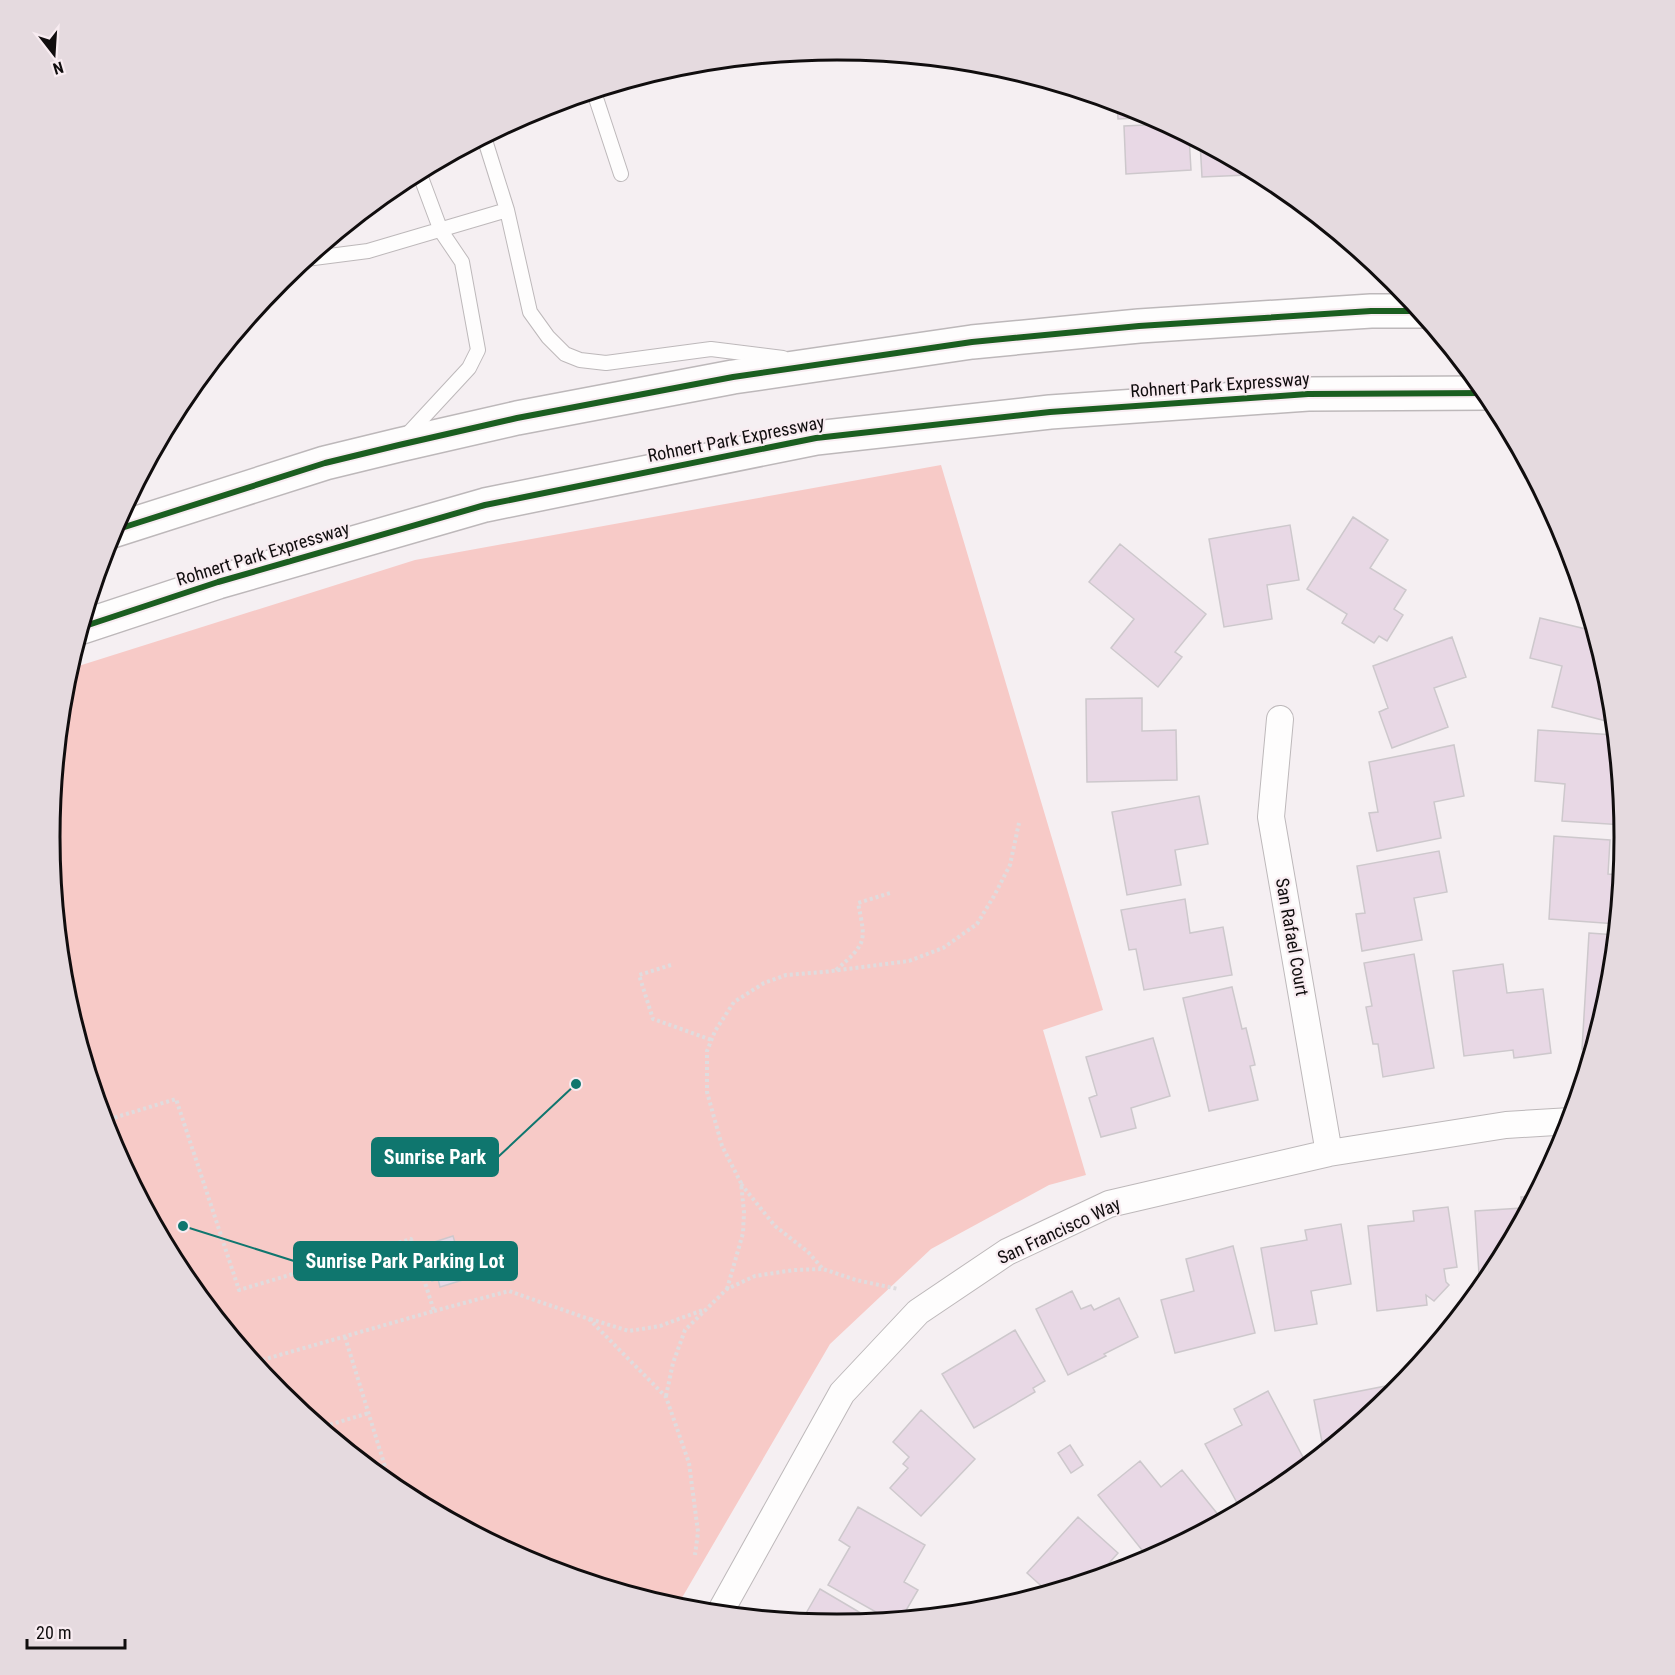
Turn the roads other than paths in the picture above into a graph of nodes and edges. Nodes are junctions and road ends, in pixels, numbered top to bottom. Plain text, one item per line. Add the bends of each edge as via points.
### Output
1 (596, 98) edge
2 (486, 144) edge
3 (621, 174) dead end
4 (422, 181) edge
5 (507, 210) junction
6 (441, 231) junction
7 (321, 257) edge
8 (1409, 311) edge
9 (824, 363) junction
10 (1475, 393) edge
11 (399, 445) junction
12 (125, 527) edge
13 (90, 624) edge
14 (1280, 719) dead end
15 (1561, 1122) edge
16 (1329, 1153) junction
17 (723, 1606) edge

1 - 3 lane
2 - 5 lane
4 - 6 lane
5 - 6 lane
5 - 9 lane via 531,312 565,354 606,363 711,349
6 - 7 lane via 368,251
6 - 11 lane via 462,262 478,350 469,368
8 - 9 main road via 1139,326 972,342
9 - 11 main road via 540,414
10 - 13 main road, Rohnert Park Expressway via 1297,395 1050,412 816,438 485,505 218,582
11 - 12 main road via 325,463
14 - 16 street, San Rafael Court via 1271,817
15 - 16 street, San Francisco Way via 1506,1125
16 - 17 street, San Francisco Way via 1109,1204 1007,1252 918,1312 842,1393

